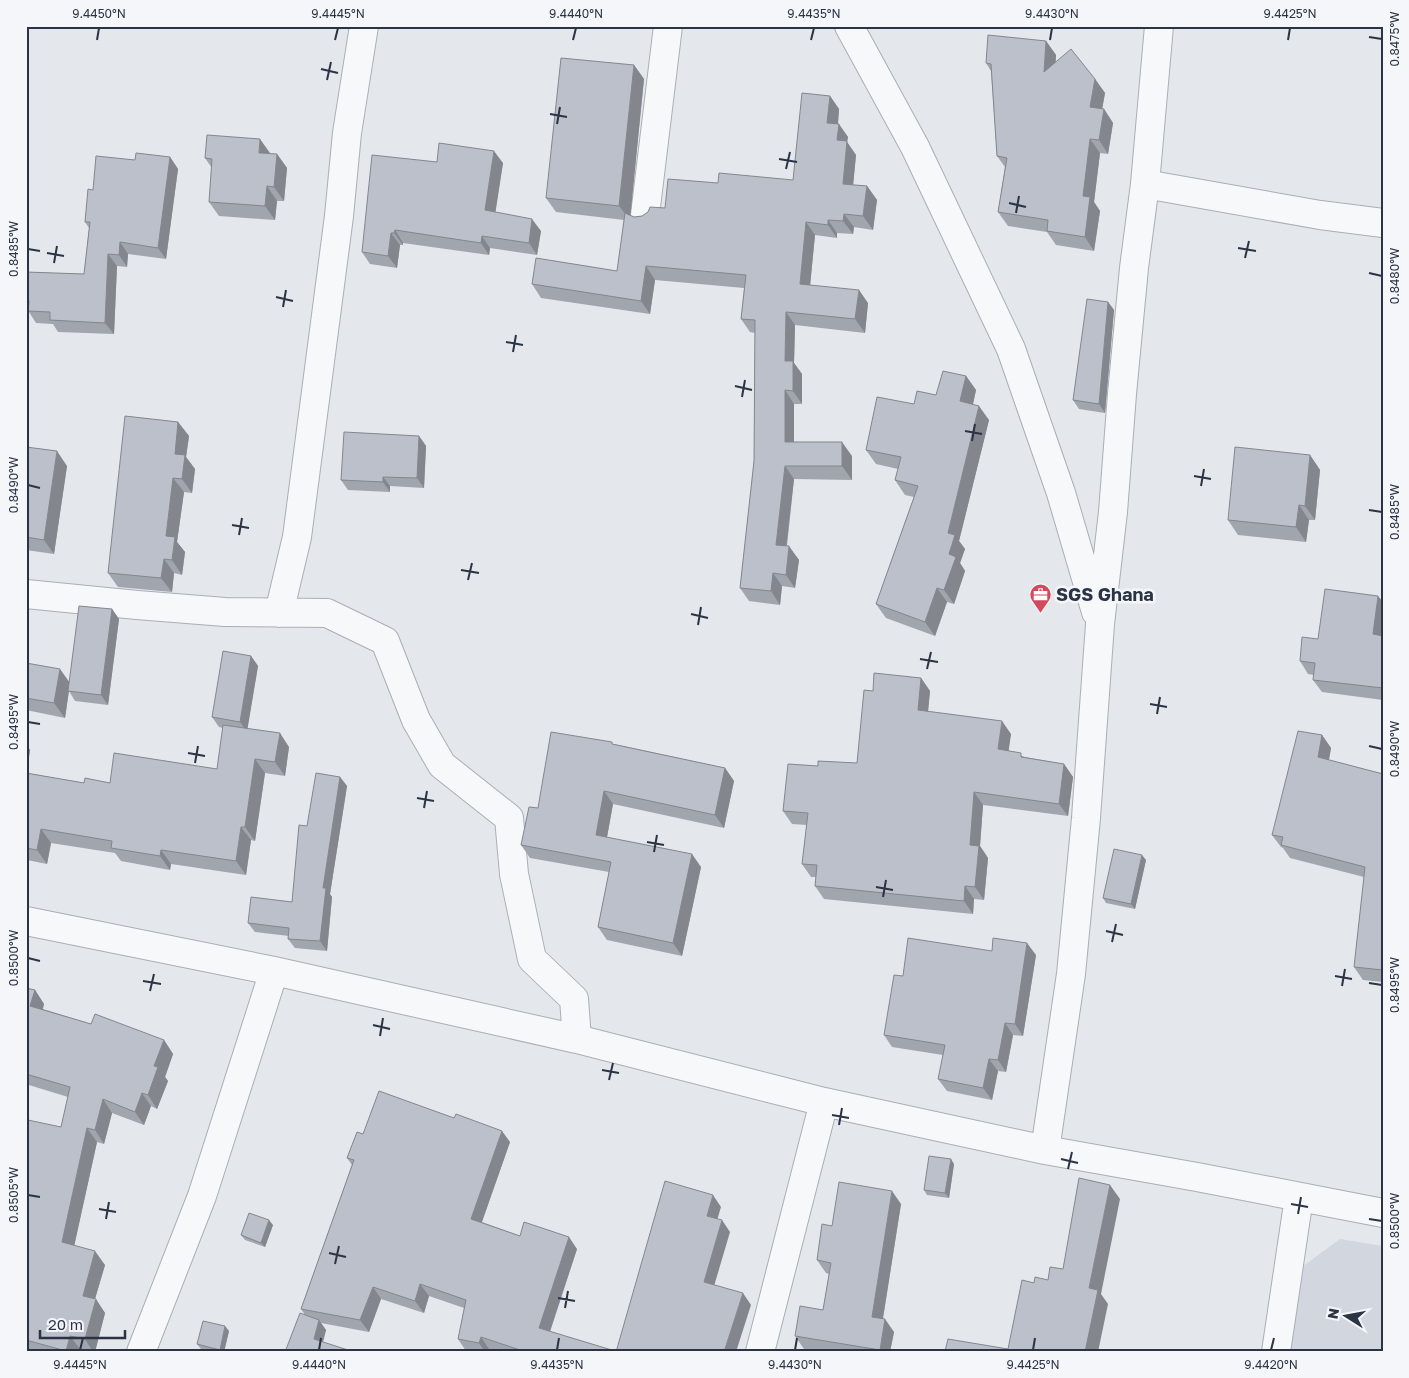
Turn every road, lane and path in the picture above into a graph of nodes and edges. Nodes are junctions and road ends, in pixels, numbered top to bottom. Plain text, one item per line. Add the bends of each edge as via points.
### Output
1 (364, 26) edge
2 (668, 26) edge
3 (849, 26) edge
4 (1159, 26) edge
5 (1144, 184) junction
6 (645, 215) edge
7 (1383, 223) edge
8 (26, 594) edge
9 (279, 613) junction
10 (1100, 624) junction
11 (26, 921) edge
12 (274, 971) junction
13 (577, 1040) junction
14 (824, 1102) junction
15 (1045, 1150) junction
16 (1299, 1197) junction
17 (1383, 1212) edge
18 (141, 1352) edge
19 (760, 1352) edge
20 (1276, 1352) edge

1 - 9 street via 347,133 297,537
2 - 6 street
3 - 10 street via 916,147 1012,349
4 - 5 street
5 - 7 street
5 - 10 street
8 - 9 street via 225,612
9 - 13 street via 327,613 385,641 416,720 442,764 509,818 514,874 532,959 574,999
10 - 15 street via 1071,974
11 - 12 street
12 - 13 street
12 - 18 street via 202,1196
13 - 14 street
14 - 15 street
14 - 19 street
15 - 16 street
16 - 17 street
16 - 20 street

